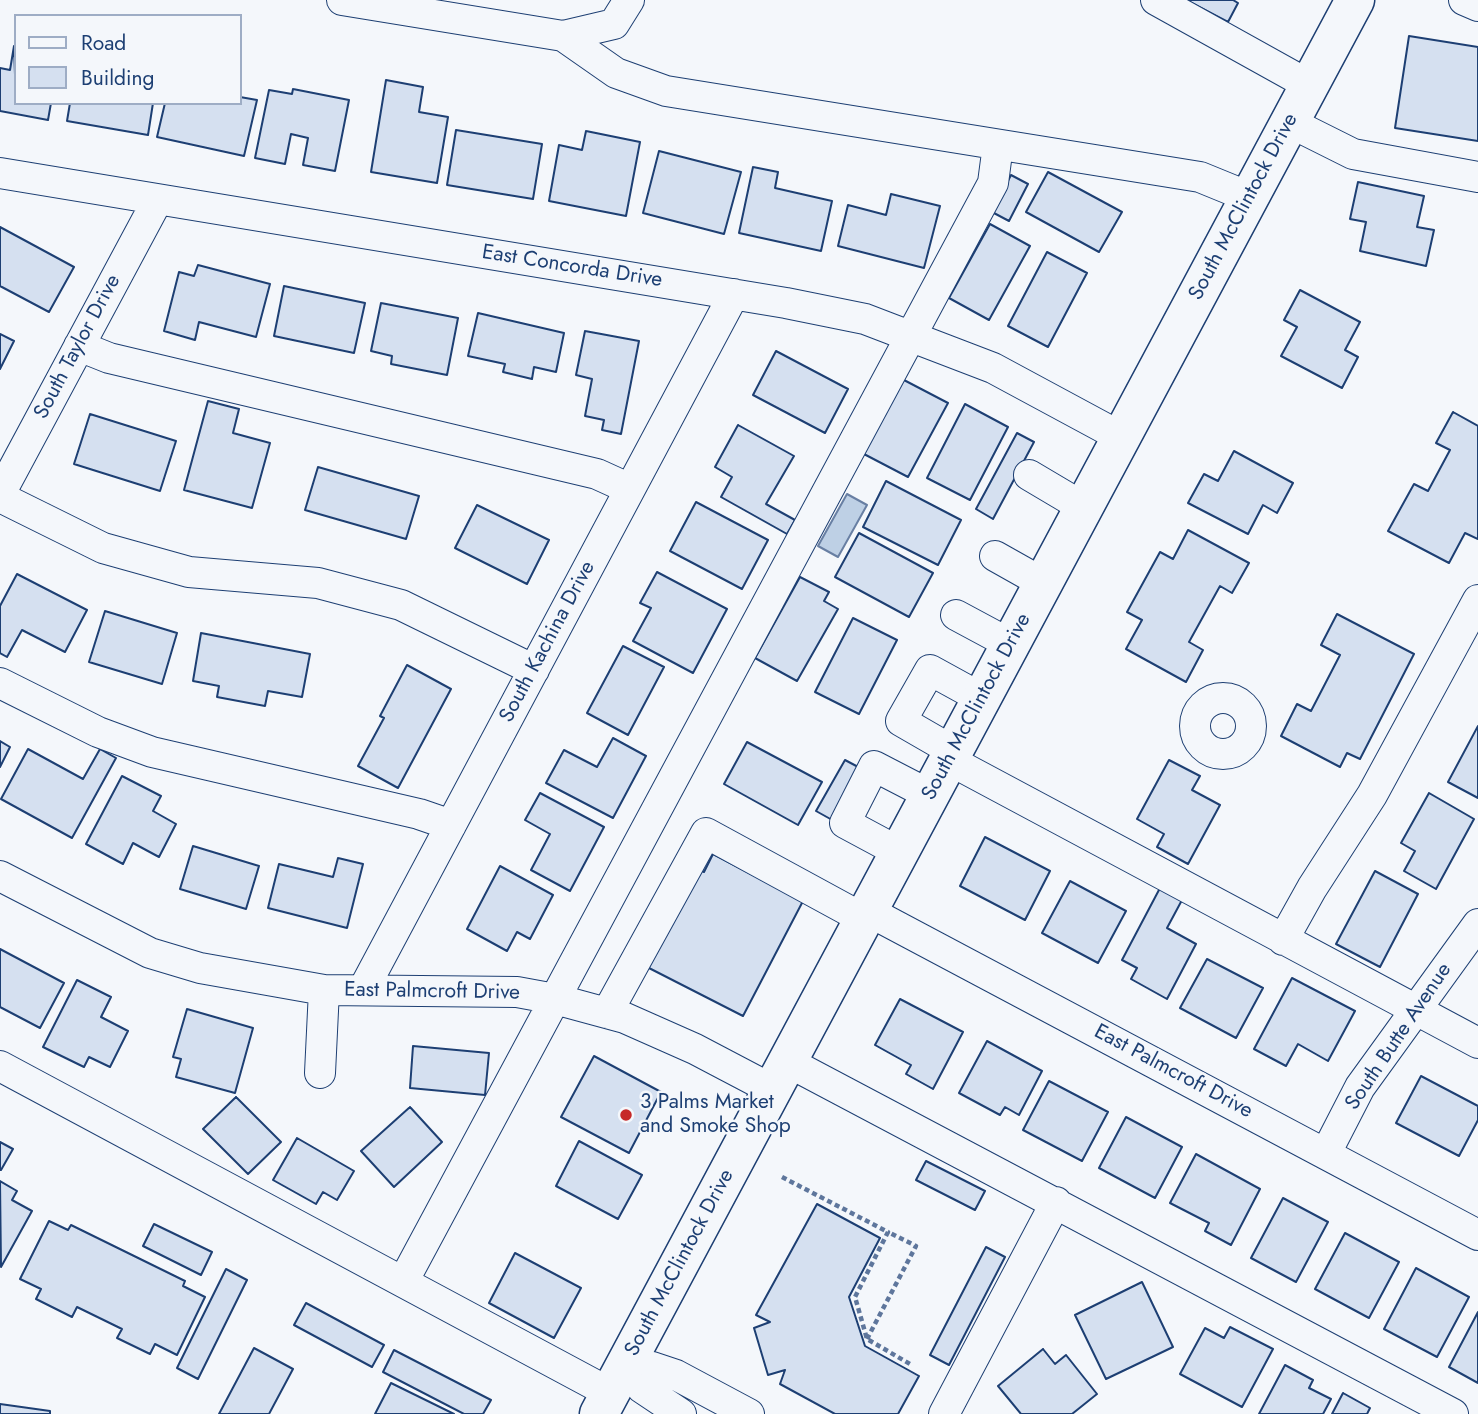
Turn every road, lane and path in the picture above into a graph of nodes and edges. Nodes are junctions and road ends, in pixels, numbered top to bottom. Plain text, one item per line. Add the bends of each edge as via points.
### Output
1 (342, 0) edge
2 (629, 0) edge
3 (1156, 0) edge
4 (1354, 0) edge
5 (1465, 0) edge
6 (1478, 6) edge
7 (563, 36) junction
8 (1309, 85) junction
9 (1289, 122) junction
10 (998, 145) junction
11 (0, 173) edge
12 (1478, 177) edge
13 (1249, 197) junction
14 (157, 201) junction
15 (734, 294) junction
16 (909, 334) junction
17 (79, 346) junction
18 (1121, 437) junction
19 (1029, 475) dead end
20 (630, 489) junction
21 (0, 496) edge
22 (1083, 507) junction
23 (995, 556) dead end
24 (1043, 583) junction
25 (1478, 600) edge
26 (956, 615) dead end
27 (1010, 644) junction
28 (534, 670) junction
29 (0, 683) edge
30 (981, 698) junction
31 (951, 755) junction
32 (930, 795) junction
33 (451, 825) junction
34 (900, 852) junction
35 (0, 876) edge
36 (866, 915) junction
37 (1478, 924) edge
38 (1283, 940) junction
39 (324, 990) junction
40 (363, 990) junction
41 (555, 999) junction
42 (1416, 1010) junction
43 (607, 1013) junction
44 (1478, 1043) edge
45 (0, 1066) edge
46 (320, 1073) dead end
47 (780, 1076) junction
48 (1326, 1153) junction
49 (782, 1177) dead end
50 (1056, 1202) junction
51 (888, 1232) junction
52 (1478, 1235) edge
53 (403, 1282) junction
54 (867, 1339) junction
55 (910, 1364) dead end
56 (611, 1391) edge
57 (681, 1414) edge
58 (749, 1414) edge
59 (944, 1414) edge
60 (1453, 1414) edge

1 - 7 street
2 - 7 street via 614,24
3 - 8 street
4 - 8 main road, South McClintock Drive
5 - 6 street
7 - 10 street via 616,73 666,91
8 - 9 main road, South McClintock Drive
9 - 12 street via 1362,157
9 - 13 main road, South McClintock Drive
10 - 13 street via 1200,177
10 - 16 street via 993,183
11 - 14 street, East Concorda Drive
13 - 18 main road, South McClintock Drive
14 - 15 street, East Concorda Drive
14 - 17 street, South Taylor Drive
15 - 16 street, East Concorda Drive via 865,319
15 - 20 street, South Kachina Drive
16 - 18 street, East Concorda Drive via 993,368
16 - 41 street
17 - 20 street via 109,358 597,474
17 - 21 street, South Taylor Drive
18 - 22 main road, South McClintock Drive
19 - 22 street
20 - 28 street, South Kachina Drive
21 - 28 street via 103,548 189,572 318,583 401,605
22 - 24 main road, South McClintock Drive
23 - 24 street
24 - 27 main road, South McClintock Drive
25 - 38 street via 1378,785
26 - 27 street
27 - 30 main road, South McClintock Drive
28 - 33 street, South Kachina Drive
29 - 33 street via 98,732 152,752
30 - 31 main road, South McClintock Drive
30 - 31 street via 930,670 901,721
31 - 32 main road, South McClintock Drive
31 - 38 street
32 - 34 main road, South McClintock Drive
32 - 34 street via 874,766 845,823
33 - 40 street, South Kachina Drive
34 - 36 main road, South McClintock Drive
35 - 39 street, East Palmcroft Drive via 150,953 242,978
36 - 43 street, East Palmcroft Drive via 706,833
36 - 47 main road, South McClintock Drive
36 - 48 street, East Palmcroft Drive
37 - 42 street, South Butte Avenue
38 - 42 street
39 - 40 street, East Palmcroft Drive
39 - 46 street, East Palmcroft Drive
40 - 41 street, East Palmcroft Drive via 517,992
41 - 43 street, East Palmcroft Drive
41 - 53 street
42 - 44 street
42 - 48 street, South Butte Avenue via 1360,1087
43 - 47 street, East Palmcroft Drive via 695,1049
45 - 53 street
47 - 50 street, East Palmcroft Drive
47 - 56 main road, South McClintock Drive
48 - 52 street, East Palmcroft Drive
49 - 51 path
50 - 59 street
50 - 60 street, East Palmcroft Drive
51 - 54 path via 855,1297
51 - 54 path via 916,1247
53 - 56 street
54 - 55 path
56 - 57 street via 642,1388
56 - 58 street via 652,1367

